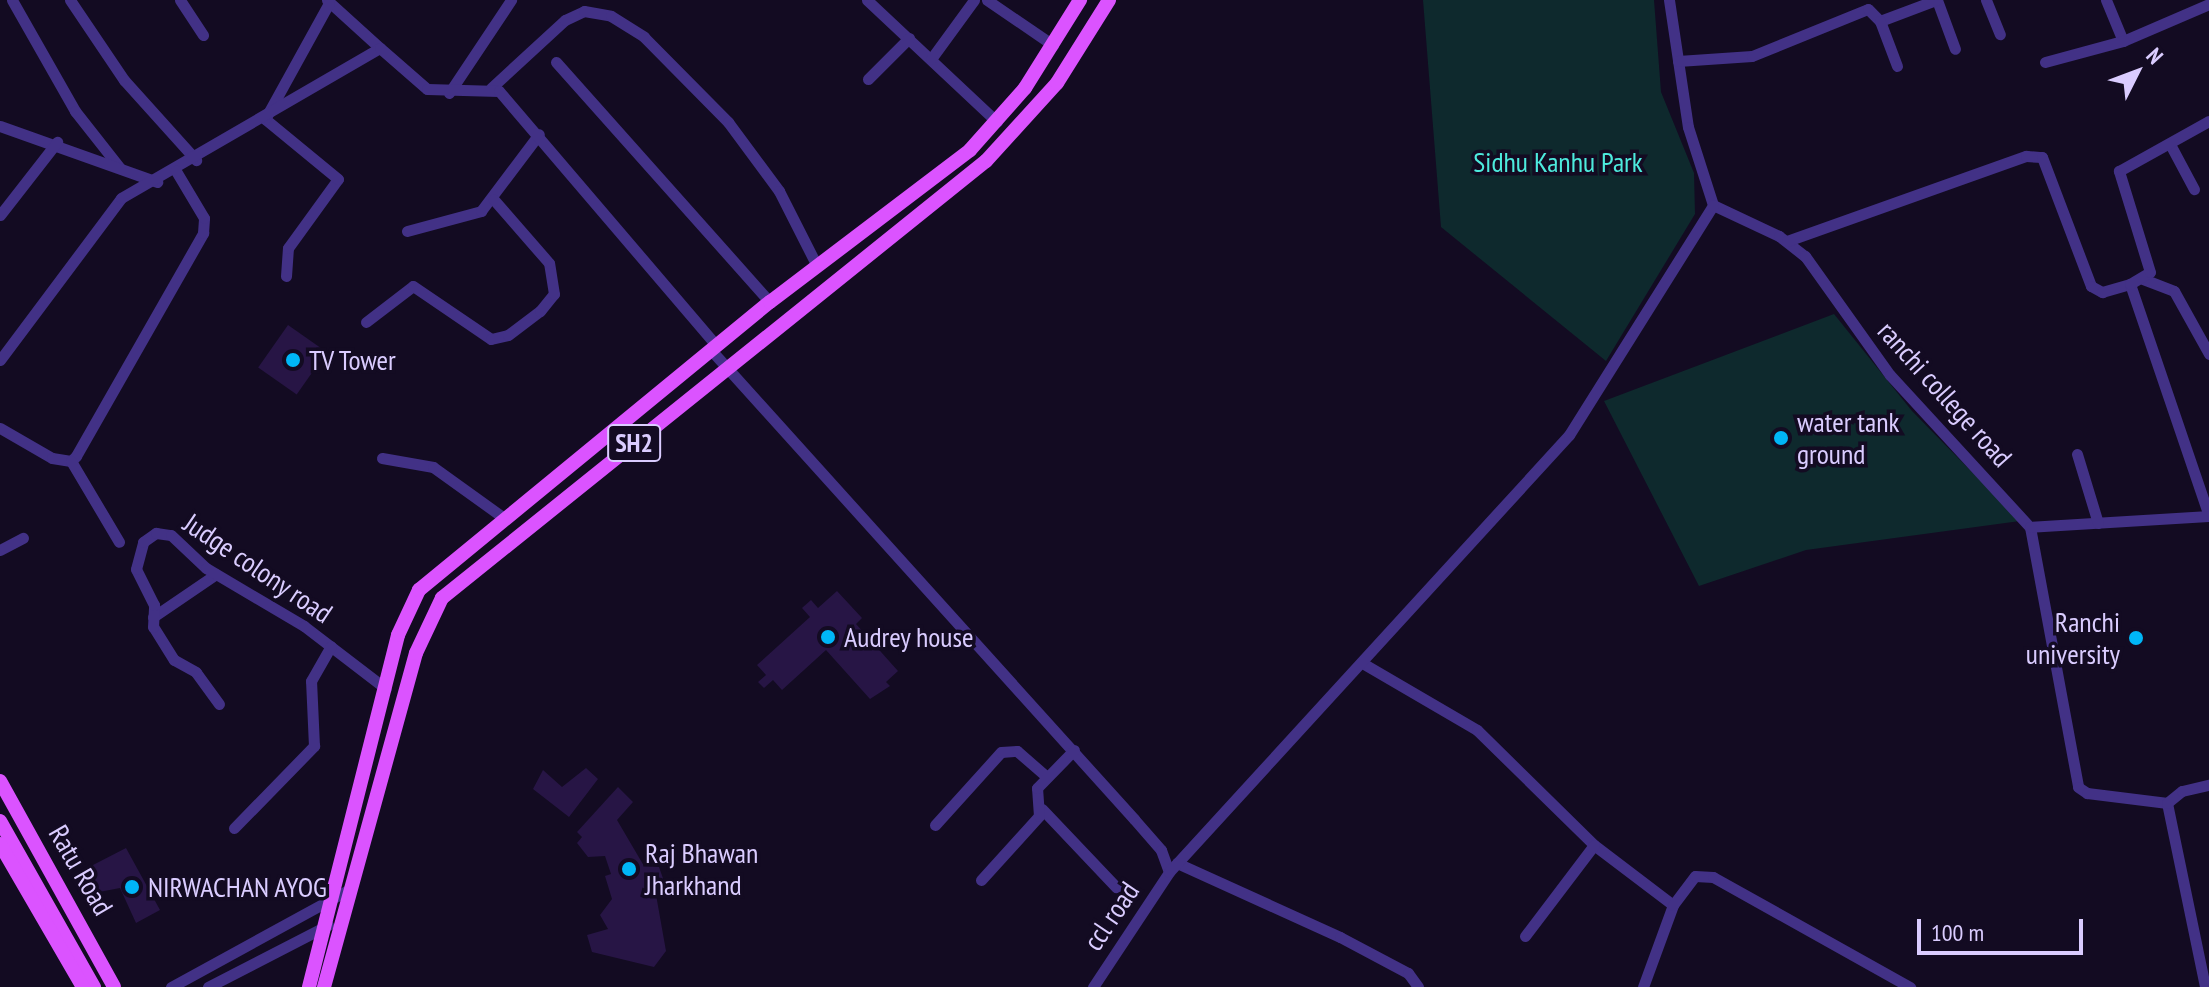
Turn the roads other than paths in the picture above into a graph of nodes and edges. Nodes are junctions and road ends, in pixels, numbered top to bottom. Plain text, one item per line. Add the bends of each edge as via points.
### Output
1 (12, 0) edge
2 (70, 0) edge
3 (180, 0) edge
4 (511, 0) edge
5 (867, 0) edge
6 (974, 0) edge
7 (987, 0) edge
8 (1080, 0) edge
9 (1109, 0) edge
10 (1669, 0) edge
11 (1936, 0) edge
12 (1986, 0) edge
13 (2106, 0) edge
14 (328, 1) edge
15 (2209, 4) edge
16 (1869, 5) edge
17 (1880, 21) junction
18 (2000, 34) dead end
19 (203, 35) dead end
20 (909, 38) junction
21 (2123, 41) junction
22 (1053, 45) junction
23 (380, 48) junction
24 (1955, 49) dead end
25 (931, 59) junction
26 (1678, 61) junction
27 (556, 62) dead end
28 (2045, 62) dead end
29 (1897, 66) dead end
30 (868, 79) dead end
31 (491, 88) junction
32 (449, 93) junction
33 (265, 119) junction
34 (2209, 121) edge
35 (997, 122) junction
36 (0, 126) edge
37 (539, 134) junction
38 (57, 142) junction
39 (2171, 146) junction
40 (196, 160) junction
41 (120, 168) junction
42 (176, 171) junction
43 (157, 182) junction
44 (2194, 189) dead end
45 (494, 200) junction
46 (1713, 205) junction
47 (0, 215) edge
48 (407, 231) dead end
49 (1787, 241) junction
50 (817, 266) junction
51 (286, 276) dead end
52 (2143, 279) junction
53 (2130, 284) junction
54 (770, 302) junction
55 (366, 322) dead end
56 (714, 348) junction
57 (2209, 354) edge
58 (0, 360) edge
59 (728, 367) junction
60 (0, 428) edge
61 (2077, 454) dead end
62 (382, 458) dead end
63 (71, 461) junction
64 (504, 518) junction
65 (2098, 523) junction
66 (2030, 527) junction
67 (23, 538) dead end
68 (119, 542) dead end
69 (0, 550) edge
70 (216, 574) junction
71 (153, 617) junction
72 (331, 646) junction
73 (1364, 664) junction
74 (386, 689) junction
75 (219, 704) dead end
76 (1074, 750) junction
77 (1046, 776) junction
78 (0, 781) edge
79 (2209, 785) edge
80 (0, 800) edge
81 (2167, 803) junction
82 (1042, 809) junction
83 (0, 821) edge
84 (935, 825) dead end
85 (234, 828) dead end
86 (0, 844) edge
87 (1594, 845) junction
88 (1173, 868) junction
89 (981, 880) dead end
90 (1116, 887) dead end
91 (350, 889) junction
92 (331, 901) junction
93 (1673, 905) junction
94 (343, 917) junction
95 (325, 926) junction
96 (1525, 936) dead end
97 (83, 987) edge
98 (94, 987) edge
99 (106, 987) edge
100 (114, 987) edge
101 (171, 987) edge
102 (208, 987) edge
103 (309, 987) edge
104 (324, 987) edge
105 (1093, 987) edge
106 (1418, 987) edge
107 (1643, 987) edge
108 (1910, 987) edge
109 (2205, 987) edge

1 - 41 street via 75,111
2 - 40 street via 124,80
3 - 19 street
4 - 32 street
5 - 20 street
6 - 25 street
7 - 22 street
8 - 22 main road, SH2
9 - 59 main road, SH2 via 1057,83 996,152
10 - 26 street
11 - 17 street
11 - 24 street
12 - 18 street
13 - 21 street
14 - 23 street
14 - 33 street
15 - 21 street
16 - 17 street
16 - 26 street via 1752,56
17 - 29 street
20 - 25 street
20 - 30 street
21 - 28 street
22 - 35 main road, SH2
23 - 32 street via 427,89
23 - 33 street
25 - 35 street
26 - 46 street via 1688,127
27 - 54 street
31 - 32 street
31 - 37 street
31 - 50 street via 565,20 584,11 611,16 644,37 728,122 779,191
33 - 40 street
33 - 51 street via 338,179 288,248
34 - 39 street
35 - 50 main road, SH2
36 - 38 street
37 - 45 street
37 - 56 street
38 - 41 street
38 - 47 street
39 - 44 street
39 - 52 street via 2117,176 2148,263
40 - 42 street
41 - 43 street
42 - 43 street
42 - 63 street via 204,218 203,233
43 - 58 street via 107,211
45 - 48 street via 476,214
45 - 55 street via 549,263 554,294 540,311 508,335 491,339 413,286
46 - 49 street, ranchi college road
46 - 73 street, ccl road via 1569,435
49 - 53 street via 2035,154 2048,164 2091,286 2102,292
49 - 66 street, ranchi college road via 1805,256 1897,384
50 - 54 main road, SH2
52 - 53 street
52 - 57 street via 2174,291
53 - 65 street via 2209,516
54 - 56 main road, SH2
56 - 59 street
56 - 64 main road, SH2
59 - 76 street
59 - 91 main road, SH2 via 468,574 432,611
60 - 63 street via 35,452
61 - 65 street
62 - 64 street via 433,467
63 - 68 street
64 - 74 main road, SH2 via 419,590 398,635
65 - 66 street
66 - 81 street via 2074,779 2087,793
67 - 69 street
70 - 71 street
70 - 71 street, Judge colony road via 171,535 147,538 137,575 154,605
70 - 72 street, Judge colony road
71 - 75 street, Judge colony road via 157,635 174,660 196,672
72 - 74 street, Judge colony road
72 - 85 street via 311,681 314,746
73 - 87 street via 1477,730
73 - 88 street, ccl road
74 - 92 main road, SH2
76 - 77 street
76 - 88 street
77 - 82 street via 1037,788
77 - 84 street via 1017,751 1001,752
78 - 100 main road, Ratu Road
79 - 81 street via 2182,791
80 - 99 main road
81 - 109 street
82 - 89 street
82 - 90 street
83 - 98 main road
86 - 97 main road, Ratu Road
87 - 93 street
87 - 96 street
88 - 105 street, ccl road
88 - 106 street via 1364,949 1408,973
91 - 92 street
91 - 94 main road, SH2
92 - 95 main road, SH2
92 - 101 street
93 - 107 street
93 - 108 street via 1695,876 1713,877
94 - 95 street
94 - 104 main road, SH2
95 - 102 street
95 - 103 main road, SH2

